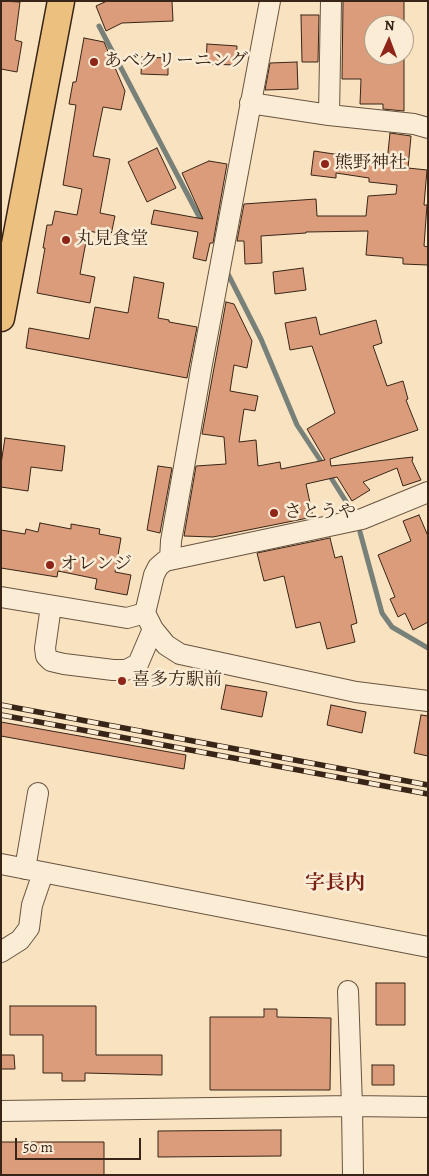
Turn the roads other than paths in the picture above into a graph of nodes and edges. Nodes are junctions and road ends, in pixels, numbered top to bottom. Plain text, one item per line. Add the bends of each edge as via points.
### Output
1 (61, 1) edge
2 (270, 1) edge
3 (331, 1) edge
4 (250, 103) junction
5 (329, 115) junction
6 (428, 128) edge
7 (1, 318) edge
8 (428, 492) edge
9 (167, 560) junction
10 (1, 596) edge
11 (51, 606) junction
12 (149, 621) junction
13 (428, 701) edge
14 (38, 793) dead end
15 (1, 864) edge
16 (34, 871) junction
17 (428, 947) edge
18 (1, 952) edge
19 (348, 991) dead end
20 (352, 1106) junction
21 (428, 1107) edge
22 (1, 1111) edge
23 (353, 1175) edge

1 - 7 main road
2 - 4 street
3 - 5 street
4 - 5 street
4 - 9 street
5 - 6 street
8 - 9 street via 362,518
9 - 12 street via 154,575
10 - 11 street
11 - 12 street
11 - 12 street via 46,656 51,661 64,664 126,670 138,664 144,653
12 - 13 street via 166,645 180,654 356,692
14 - 16 street
15 - 16 street
16 - 17 street
16 - 18 street via 29,928 20,940
19 - 20 street
20 - 21 street
20 - 22 street
20 - 23 street

